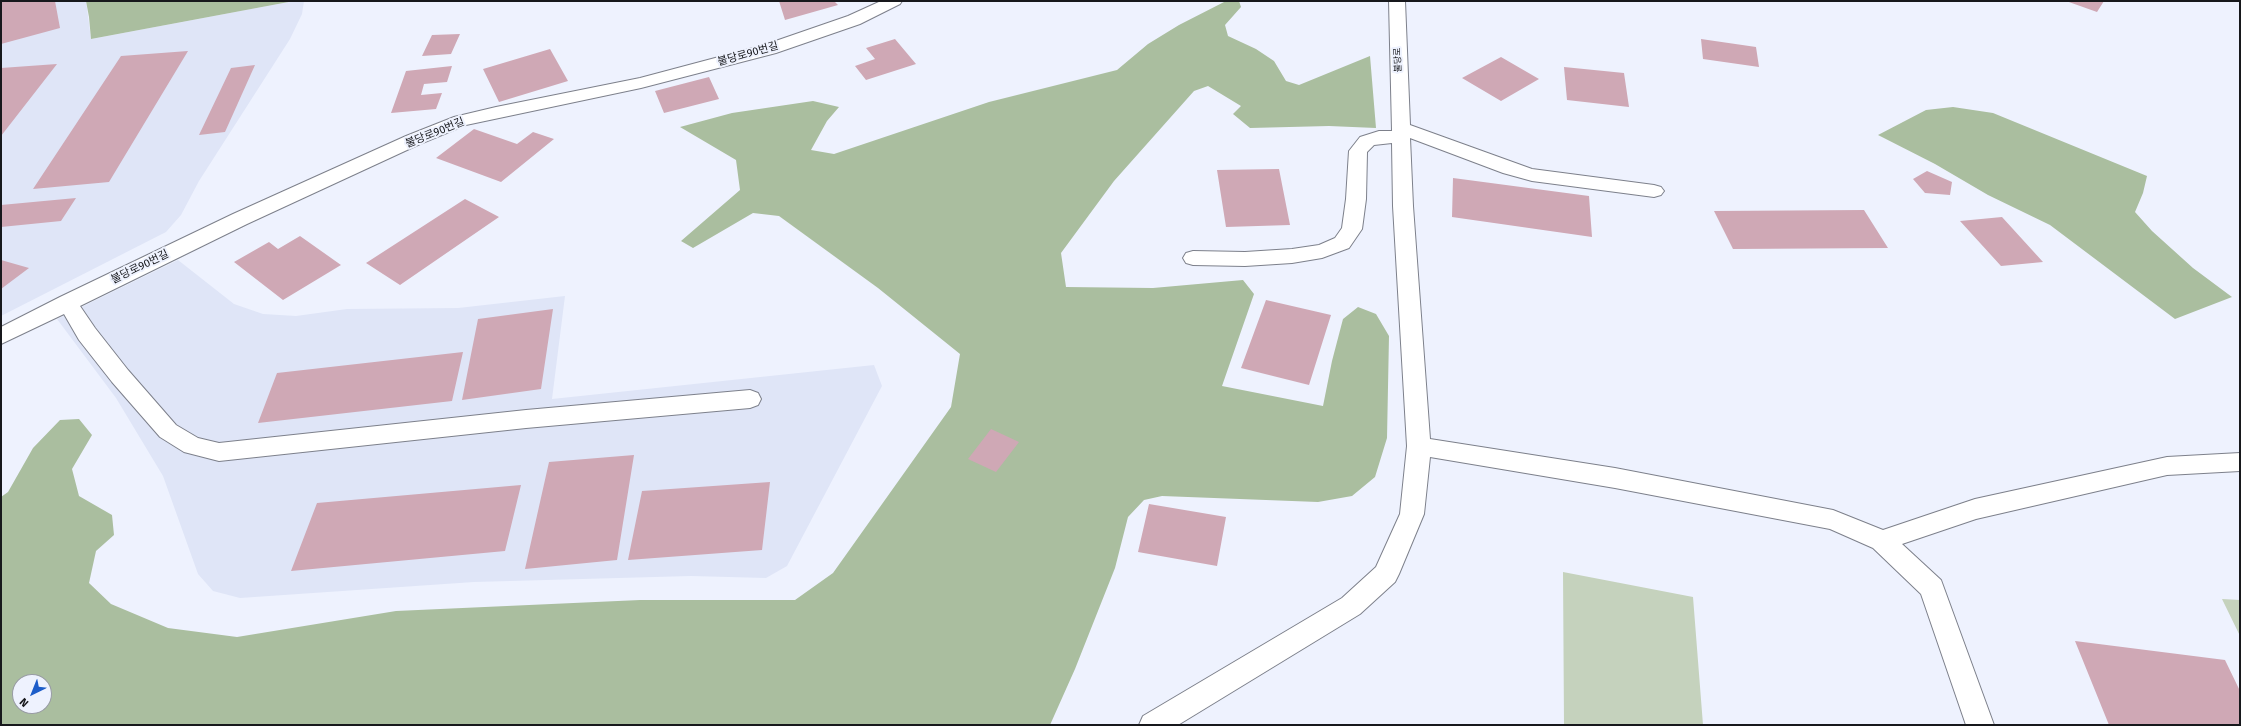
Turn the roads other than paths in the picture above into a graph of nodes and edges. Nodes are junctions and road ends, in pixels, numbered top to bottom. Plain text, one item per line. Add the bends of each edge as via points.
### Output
1 (894, 1) edge
2 (1397, 1) edge
3 (1400, 128) junction
4 (1654, 191) dead end
5 (1194, 258) dead end
6 (67, 302) junction
7 (1, 336) edge
8 (750, 399) dead end
9 (1419, 446) junction
10 (2240, 462) edge
11 (1882, 541) junction
12 (1153, 725) edge
13 (1980, 725) edge

1 - 6 lane, 불당로90번길 via 854,20 770,49 641,83 460,121 240,219
2 - 3 lane, 불당로
3 - 4 lane via 1532,175
3 - 5 lane via 1367,141 1358,150 1352,229 1342,242 1322,251 1292,256 1246,259
3 - 9 lane, 불당로
6 - 7 lane, 불당로90번길
6 - 8 lane via 87,334 168,431 192,446 219,452 526,419
9 - 11 lane via 1615,478 1833,520
9 - 12 lane, 불당로 via 1412,514 1386,574 1351,606
10 - 11 lane via 2167,466 1976,509
11 - 13 lane via 1932,588

